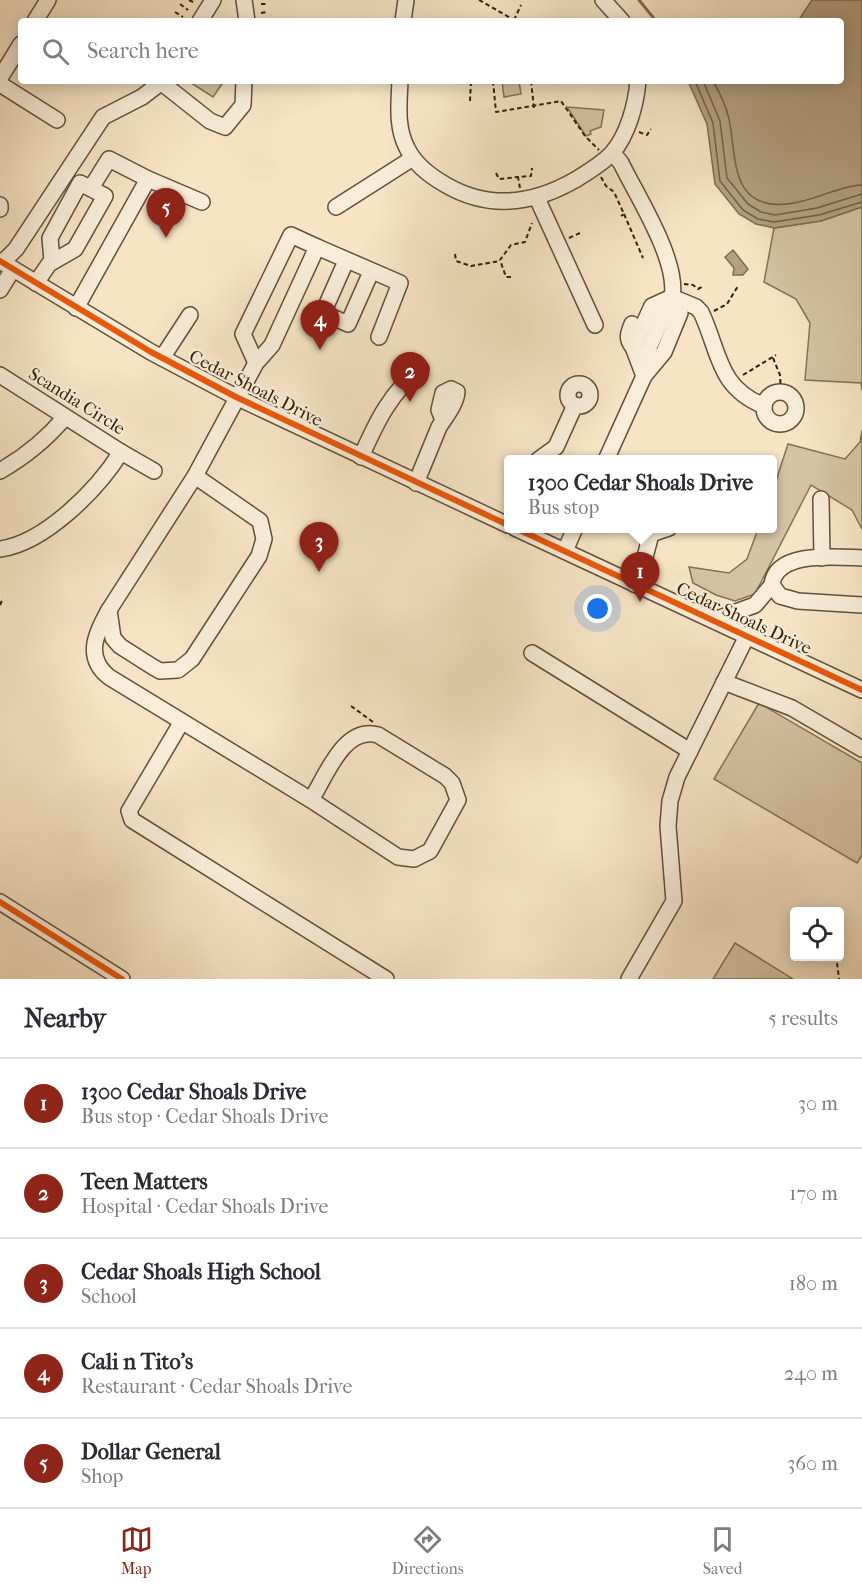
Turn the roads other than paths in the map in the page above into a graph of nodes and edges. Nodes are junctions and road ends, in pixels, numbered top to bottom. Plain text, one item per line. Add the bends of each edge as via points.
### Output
1 (48, 0) edge
2 (213, 0) edge
3 (244, 0) edge
4 (406, 0) edge
5 (603, 0) edge
6 (37, 18) edge
7 (202, 18) edge
8 (247, 18) edge
9 (403, 18) edge
10 (619, 18) edge
11 (18, 49) edge
12 (0, 78) edge
13 (0, 84) edge
14 (160, 84) edge
15 (164, 84) edge
16 (244, 84) edge
17 (400, 84) edge
18 (637, 84) edge
19 (57, 120) dead end
20 (607, 152) junction
21 (413, 158) junction
22 (148, 179) junction
23 (91, 188) junction
24 (537, 198) junction
25 (202, 202) dead end
26 (336, 207) dead end
27 (318, 247) junction
28 (52, 261) junction
29 (346, 261) junction
30 (5, 264) edge
31 (371, 272) junction
32 (36, 283) junction
33 (0, 290) edge
34 (672, 297) junction
35 (76, 308) junction
36 (190, 315) dead end
37 (632, 324) dead end
38 (595, 325) dead end
39 (379, 337) dead end
40 (633, 347) junction
41 (162, 358) junction
42 (256, 363) junction
43 (421, 369) dead end
44 (0, 375) edge
45 (644, 376) junction
46 (236, 397) junction
47 (575, 405) dead end
48 (764, 406) junction
49 (65, 417) junction
50 (443, 420) dead end
51 (121, 452) junction
52 (544, 455) edge
53 (608, 455) edge
54 (362, 457) junction
55 (0, 471) edge
56 (154, 471) dead end
57 (195, 476) junction
58 (416, 483) junction
59 (821, 499) dead end
60 (504, 523) edge
61 (526, 533) edge
62 (573, 533) edge
63 (645, 533) edge
64 (0, 549) edge
65 (565, 551) junction
66 (822, 558) junction
67 (862, 558) edge
68 (633, 584) junction
69 (772, 585) junction
70 (862, 605) edge
71 (109, 610) junction
72 (714, 620) junction
73 (747, 636) junction
74 (532, 653) dead end
75 (724, 682) junction
76 (862, 690) edge
77 (181, 723) junction
78 (862, 749) edge
79 (690, 751) junction
80 (311, 800) junction
81 (0, 902) edge
82 (122, 979) edge
83 (386, 979) edge
84 (629, 979) edge

1 - 6 street
2 - 7 street
3 - 8 street
4 - 9 street
5 - 10 street
11 - 12 street
13 - 19 street
14 - 30 street via 142,98 104,117
15 - 16 street via 210,121 225,127 243,105
17 - 21 street via 402,134
18 - 20 street via 633,110
20 - 24 street via 590,171
20 - 34 street via 621,163 669,265
21 - 24 street via 436,180 475,198 507,202
21 - 26 street
22 - 23 street via 109,159
22 - 25 street
22 - 35 street
23 - 28 street via 80,183 50,238
23 - 28 street via 105,196 75,249
24 - 38 street
27 - 29 street
27 - 42 street via 272,345
27 - 42 street via 291,235 243,334
28 - 32 street
29 - 31 street
29 - 31 street via 323,314 348,324
30 - 32 street, Cedar Shoals Drive
30 - 33 street
31 - 39 street via 400,283
32 - 35 street, Cedar Shoals Drive
34 - 40 street via 652,306
34 - 45 street via 646,354
34 - 48 street via 701,312 728,381 744,397
35 - 41 street, Cedar Shoals Drive
36 - 41 street
37 - 40 street via 628,341
40 - 45 street
41 - 46 street, Cedar Shoals Drive
42 - 46 street
43 - 54 street via 402,382 377,421
44 - 49 street, Scandia Circle
45 - 53 street
46 - 54 street, Cedar Shoals Drive
46 - 57 street
47 - 52 street via 556,447
48 - 48 street via 771,422 780,424 795,412 795,403 782,393 768,398
49 - 51 street, Scandia Circle
49 - 55 street via 49,437
50 - 58 street
51 - 56 street
51 - 64 street, Scandia Circle via 57,521 28,540
54 - 58 street, Cedar Shoals Drive
57 - 71 street
57 - 71 street via 260,521 263,549 248,573 192,659 178,670 160,671 120,646 110,630
58 - 60 street, Cedar Shoals Drive
59 - 66 street
61 - 65 street, Cedar Shoals Drive
62 - 65 street
63 - 68 street via 644,561
65 - 68 street, Cedar Shoals Drive
66 - 67 street
66 - 69 street via 787,564 778,571
68 - 72 street, Cedar Shoals Drive
69 - 70 street via 780,596 798,601
69 - 72 street via 755,605
71 - 77 street via 94,643 94,655 102,672
72 - 73 street, Cedar Shoals Drive
73 - 75 street
73 - 76 street, Cedar Shoals Drive
74 - 79 street
75 - 78 street via 792,708
75 - 79 street
77 - 80 street
77 - 83 street via 129,811 132,820
79 - 84 street via 675,783 668,814 674,901
80 - 80 street via 398,857 414,860 430,851 458,800 445,776 378,735 360,733 347,742
81 - 82 street

